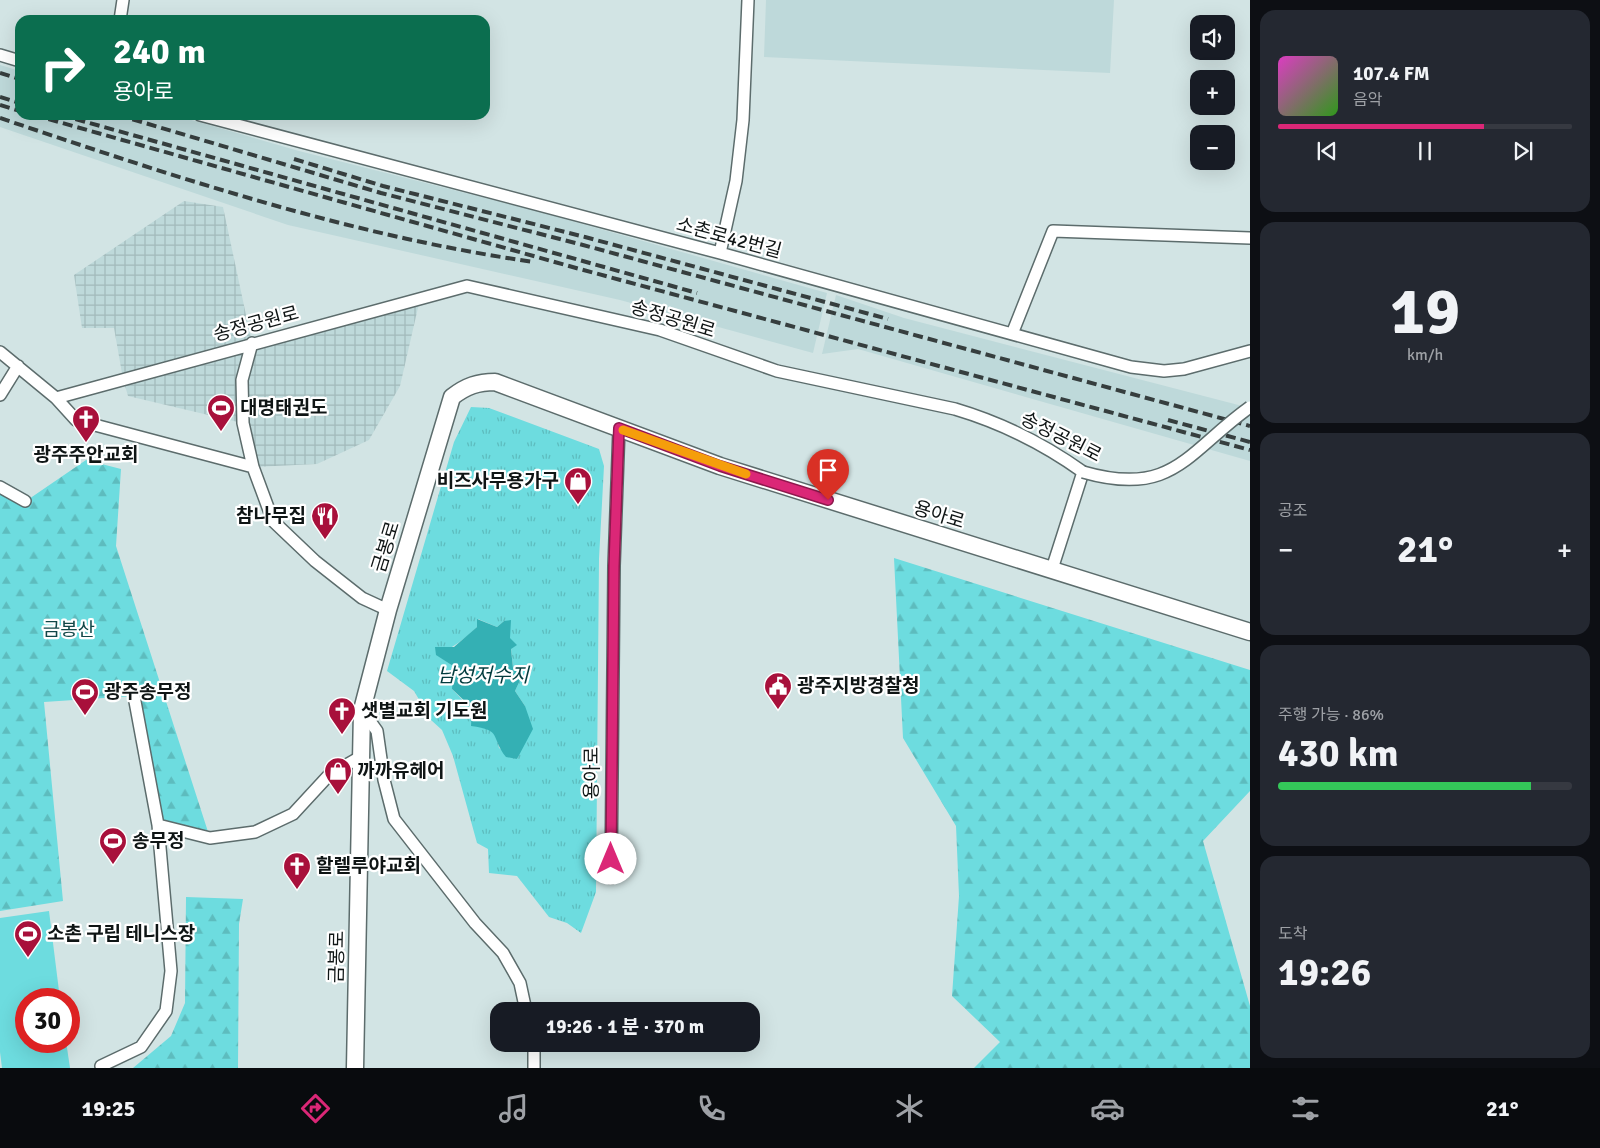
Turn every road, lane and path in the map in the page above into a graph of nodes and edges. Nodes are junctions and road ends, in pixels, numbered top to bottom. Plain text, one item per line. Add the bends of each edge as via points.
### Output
1 (123, 0) edge
2 (748, 0) edge
3 (121, 15) edge
4 (0, 55) edge
5 (15, 60) edge
6 (219, 120) edge
7 (1250, 238) edge
8 (720, 253) junction
9 (1012, 334) junction
10 (252, 343) junction
11 (1250, 351) edge
12 (0, 352) edge
13 (18, 366) junction
14 (495, 382) joint
15 (0, 395) edge
16 (56, 398) junction
17 (1250, 407) edge
18 (619, 428) junction
19 (253, 467) junction
20 (1083, 472) junction
21 (0, 487) edge
22 (25, 501) dead end
23 (1052, 569) junction
24 (388, 610) junction
25 (1250, 632) edge
26 (134, 696) dead end
27 (362, 710) junction
28 (362, 756) junction
29 (158, 825) junction
30 (611, 878) dead end
31 (524, 1002) edge
32 (534, 1052) edge
33 (101, 1066) dead end
34 (354, 1068) edge
35 (534, 1068) edge

1 - 3 street
2 - 8 street via 743,120 736,181
4 - 5 street
6 - 8 street, 소촌로42번길
7 - 9 street via 1053,231
8 - 9 street, 소촌로42번길
9 - 11 street, 소촌로42번길 via 1102,360 1164,371 1203,366
10 - 16 street, 송정공원로
10 - 19 street via 242,380 243,423
10 - 20 street, 송정공원로 via 467,286 660,330 777,371 973,414 1048,448
12 - 13 street
13 - 15 street
13 - 16 street
14 - 18 street, 용아로
14 - 24 street, 금봉로 via 481,382 452,397
16 - 19 street via 76,420
17 - 20 street, 송정공원로, bridge via 1189,460 1159,475 1110,480
18 - 23 street, 용아로 via 730,469
18 - 30 street, 용아로 via 614,566
19 - 24 street via 273,521 315,561 362,598
20 - 23 street
21 - 22 street
23 - 25 street, 용아로
24 - 27 street, 금봉로
26 - 29 street
27 - 28 street, 금봉로
27 - 31 street via 377,731 394,819 475,923 503,953 520,983
28 - 29 street via 329,775 293,814 255,832 210,838
28 - 34 street, 금봉로
29 - 33 street via 171,971 166,1012 142,1047
32 - 35 street

